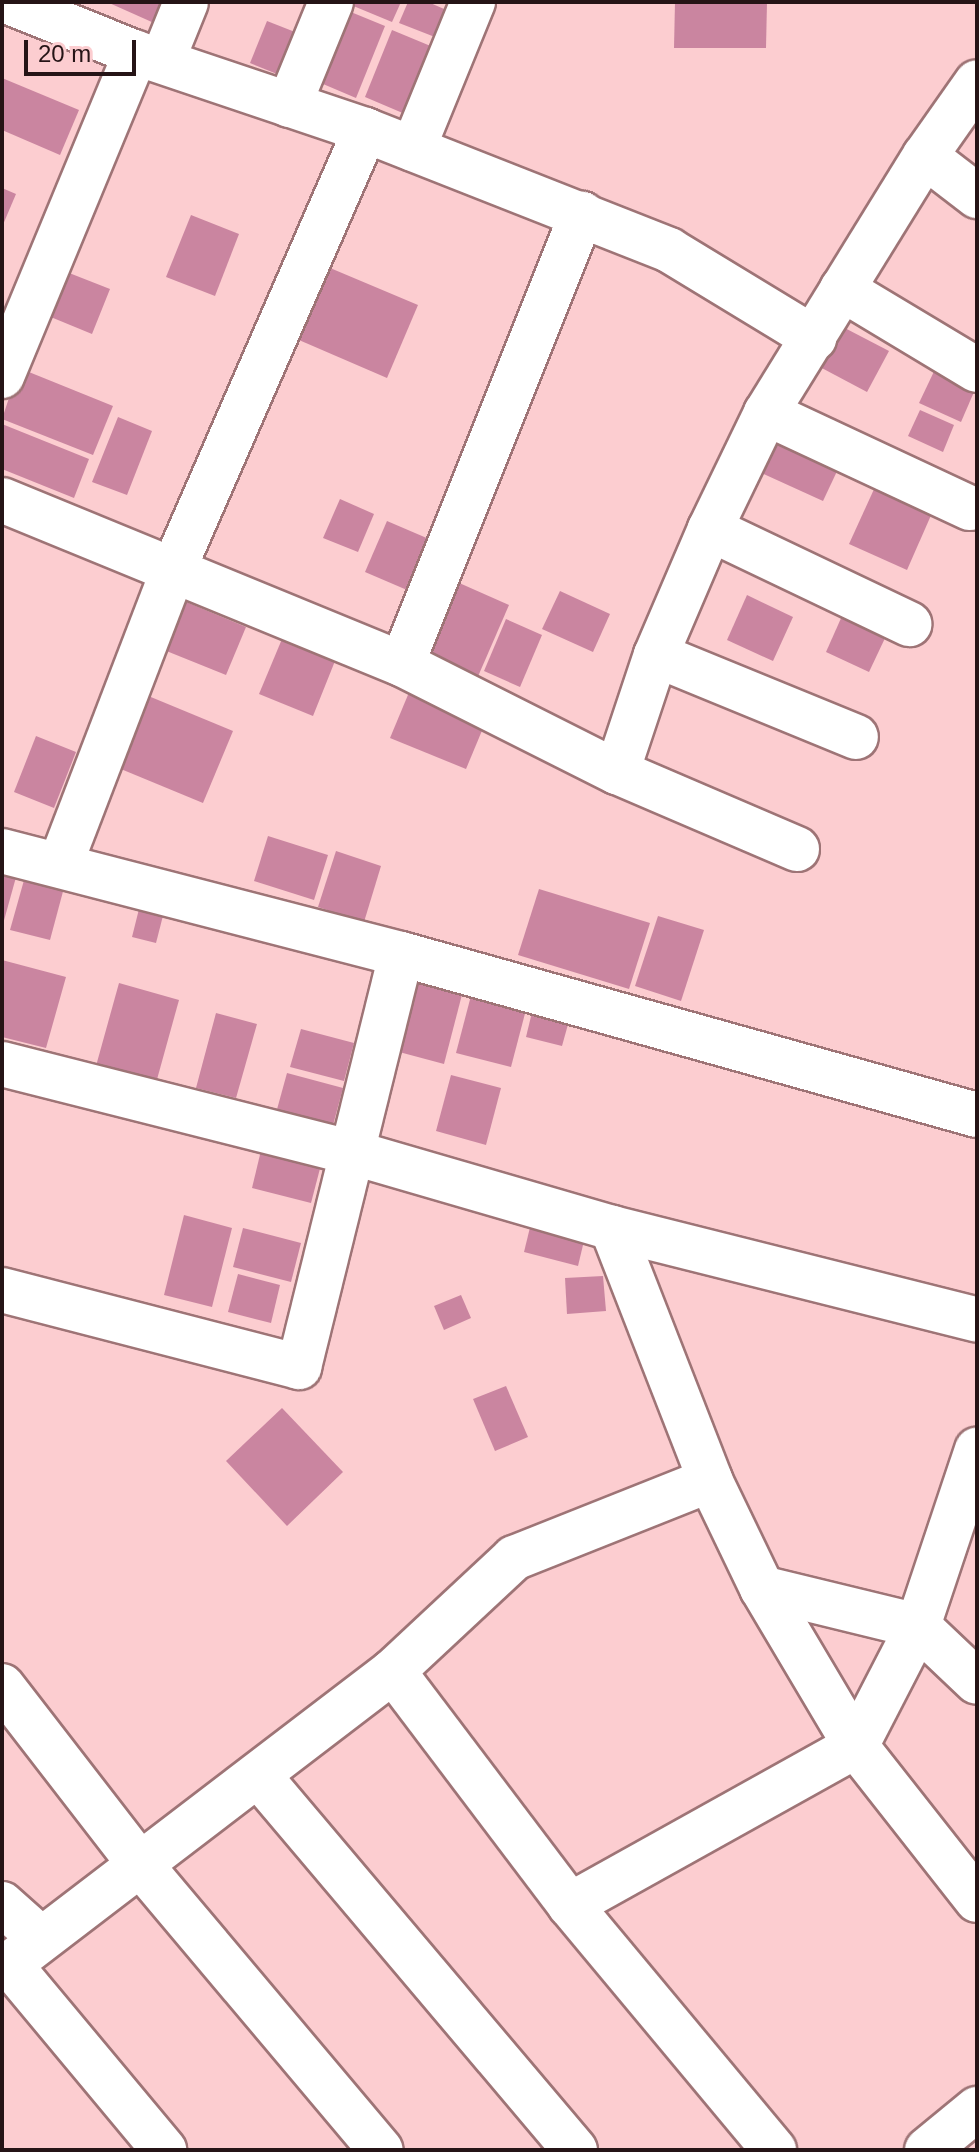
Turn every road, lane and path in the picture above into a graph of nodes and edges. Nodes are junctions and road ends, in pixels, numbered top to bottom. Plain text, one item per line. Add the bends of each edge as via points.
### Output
1 (186, 2) edge
2 (331, 2) edge
3 (473, 2) edge
4 (27, 5) edge
5 (150, 56) junction
6 (977, 82) edge
7 (289, 105) junction
8 (365, 130) junction
9 (413, 149) junction
10 (925, 156) junction
11 (977, 196) edge
12 (582, 214) junction
13 (842, 289) junction
14 (814, 338) junction
15 (977, 370) edge
16 (2, 376) edge
17 (766, 413) junction
18 (2, 500) edge
19 (970, 508) dead end
20 (710, 529) junction
21 (174, 568) junction
22 (909, 624) dead end
23 (656, 655) junction
24 (402, 664) junction
25 (856, 737) dead end
26 (617, 772) junction
27 (797, 849) dead end
28 (2, 851) edge
29 (60, 865) junction
30 (401, 954) junction
31 (2, 1064) edge
32 (977, 1115) edge
33 (351, 1152) junction
34 (612, 1228) junction
35 (2, 1290) edge
36 (977, 1320) edge
37 (977, 1450) edge
38 (710, 1480) junction
39 (762, 1588) junction
40 (918, 1626) junction
41 (393, 1671) junction
42 (977, 1682) edge
43 (2, 1686) edge
44 (856, 1746) junction
45 (258, 1775) junction
46 (139, 1863) junction
47 (977, 1900) edge
48 (2, 1904) edge
49 (570, 1905) junction
50 (18, 1958) edge
51 (977, 2109) edge
52 (164, 2150) edge
53 (381, 2150) edge
54 (575, 2150) edge
55 (774, 2150) edge
56 (927, 2150) edge

1 - 5 street
2 - 7 street
3 - 9 street
4 - 5 street
5 - 7 street
5 - 16 street
6 - 10 street
7 - 8 street
8 - 9 street
8 - 21 street
9 - 12 street
10 - 11 street
10 - 13 street
12 - 14 street via 669,250
12 - 24 street
13 - 14 street
13 - 15 street
14 - 17 street
17 - 19 street
17 - 20 street
18 - 21 street
20 - 22 street
20 - 23 street
21 - 24 street
21 - 29 street
23 - 25 street
23 - 26 street
24 - 26 street
26 - 27 street
28 - 29 street
29 - 30 street
30 - 32 street
30 - 33 street
31 - 33 street
33 - 34 street
33 - 35 street via 299,1367
34 - 36 street
34 - 38 street
37 - 40 street
38 - 39 street
38 - 41 street via 514,1558
39 - 40 street
39 - 44 street
40 - 42 street
40 - 44 street
41 - 45 street
41 - 49 street
43 - 46 street
44 - 47 street
44 - 49 street
45 - 46 street
45 - 54 street
46 - 50 street
46 - 53 street
48 - 50 street
49 - 55 street
50 - 52 street
51 - 56 street

